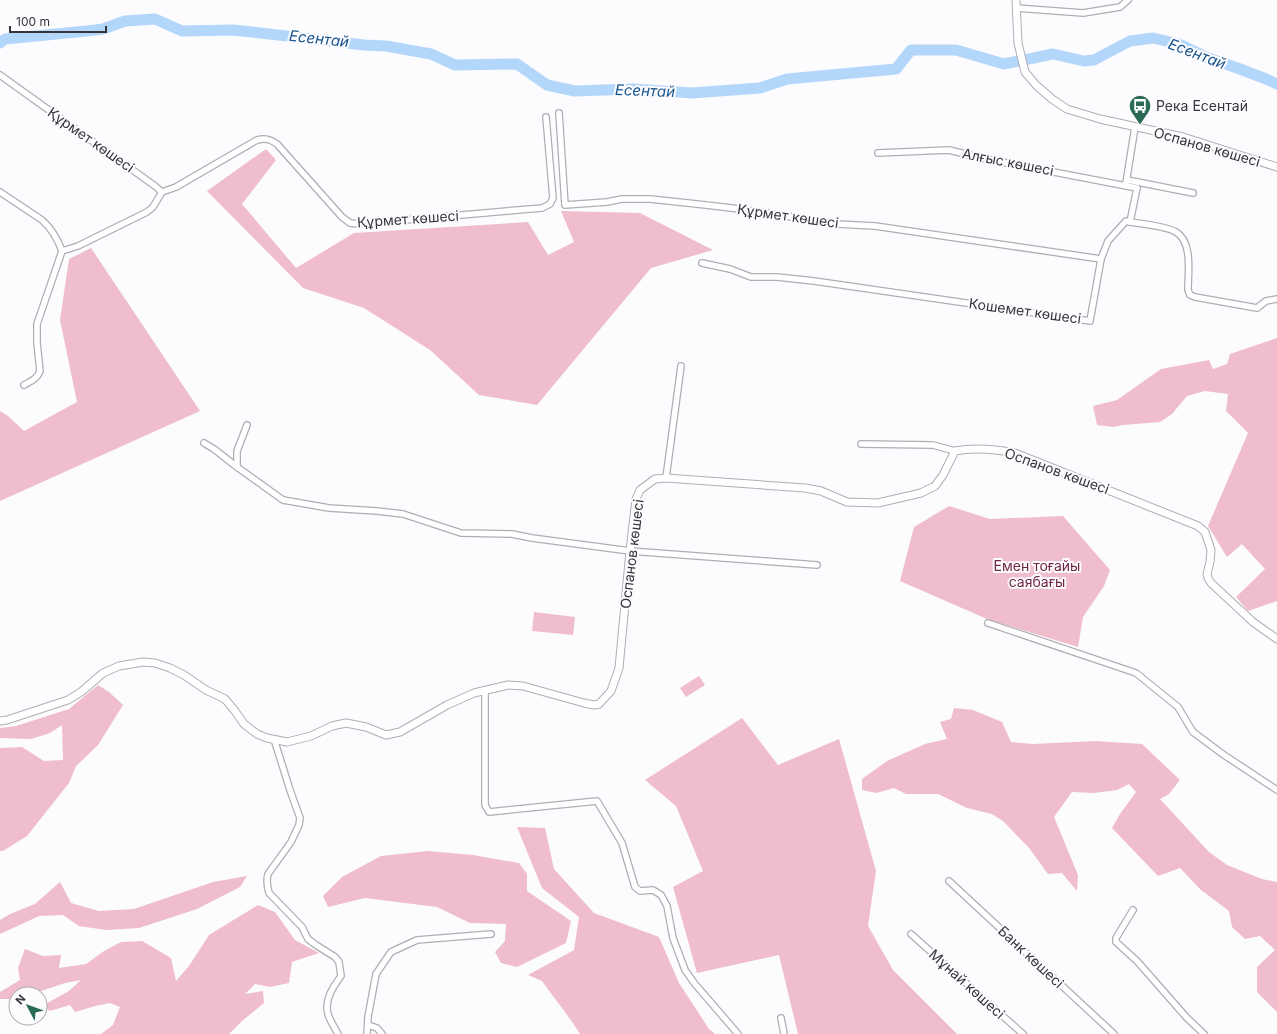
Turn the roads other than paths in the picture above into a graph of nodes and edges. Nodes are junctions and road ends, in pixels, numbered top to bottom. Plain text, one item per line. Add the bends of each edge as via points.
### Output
1 (1016, 0) edge
2 (1128, 0) edge
3 (1016, 8) junction
4 (0, 75) edge
5 (559, 113) dead end
6 (546, 117) dead end
7 (1135, 127) junction
8 (878, 153) dead end
9 (1277, 167) edge
10 (1126, 183) junction
11 (0, 192) edge
12 (162, 192) junction
13 (1193, 193) dead end
14 (1130, 222) junction
15 (62, 251) junction
16 (1101, 259) junction
17 (702, 263) dead end
18 (1277, 299) edge
19 (681, 366) dead end
20 (24, 385) dead end
21 (247, 425) dead end
22 (204, 443) dead end
23 (861, 444) dead end
24 (955, 451) junction
25 (237, 467) junction
26 (666, 478) junction
27 (630, 551) junction
28 (817, 565) dead end
29 (988, 623) dead end
30 (1277, 639) edge
31 (485, 690) junction
32 (0, 721) edge
33 (274, 739) junction
34 (1277, 790) edge
35 (949, 881) dead end
36 (1133, 910) dead end
37 (491, 934) dead end
38 (912, 934) dead end
39 (781, 1018) dead end
40 (368, 1025) junction
41 (338, 1034) edge
42 (367, 1034) edge
43 (382, 1034) edge
44 (738, 1034) edge
45 (784, 1034) edge
46 (1023, 1034) edge
47 (1114, 1034) edge
48 (1204, 1034) edge

1 - 3 street, Оспанов көшесі
2 - 3 street via 1120,7 1083,13
3 - 7 street, Оспанов көшесі via 1018,43 1025,72 1036,85 1067,109
4 - 12 street, Құрмет көшесі
5 - 16 street, Құрмет көшесі via 565,205 622,199 697,204 837,224 875,226
6 - 12 street, Құрмет көшесі via 553,198 550,204 542,208 350,223 342,218 271,139 257,140 176,187
7 - 9 street, Оспанов көшесі via 1183,137
7 - 10 street
8 - 10 street, Алғыс көшесі via 949,150
10 - 13 street, Алғыс көшесі
10 - 14 street, Алғыс көшесі via 1137,188
11 - 15 street via 47,224
12 - 15 street via 147,212 78,246
14 - 16 street, Кошемет көшесі via 1126,221 1108,241
14 - 18 street via 1176,232 1184,240 1188,254 1190,295 1257,308 1266,301
15 - 20 street via 37,324 39,375
16 - 17 street, Кошемет көшесі via 1090,321 777,277 751,277
19 - 26 street
21 - 25 street via 237,450
22 - 25 street
23 - 24 street via 933,446
24 - 26 street, Оспанов көшесі via 935,486 921,493 878,503 847,502 821,491 804,488
24 - 30 street, Оспанов көшесі via 981,449 1015,453 1198,526 1205,532 1211,550 1207,574 1211,583 1253,622
25 - 27 street via 283,500 329,508 403,514 461,533 512,534
26 - 27 street, Оспанов көшесі via 655,479 640,490 636,499
27 - 28 street
27 - 31 street, Оспанов көшесі via 619,668 611,691 599,704 584,703 523,686 508,685
29 - 34 street via 1136,672 1178,707 1193,732
31 - 33 street, Оспанов көшесі via 446,705 400,732 386,735 346,723 287,742
31 - 44 street via 485,804 489,812 597,801 622,843 635,887 640,892 653,890 661,894 667,906 673,938 685,970
32 - 33 street, Оспанов көшесі via 68,700 103,673 119,666 143,662 170,668 225,699 244,724 256,734
33 - 41 street via 300,818 292,842 268,874 267,886 269,893 302,927 308,939 339,962 341,976 330,992 328,1004 328,1013
35 - 47 street, Банк көшесі
36 - 48 street via 1116,942 1137,961
37 - 40 street via 417,940 391,952 376,974
38 - 46 street, Мұнай көшесі
39 - 45 street
40 - 42 street
40 - 43 street via 377,1028

